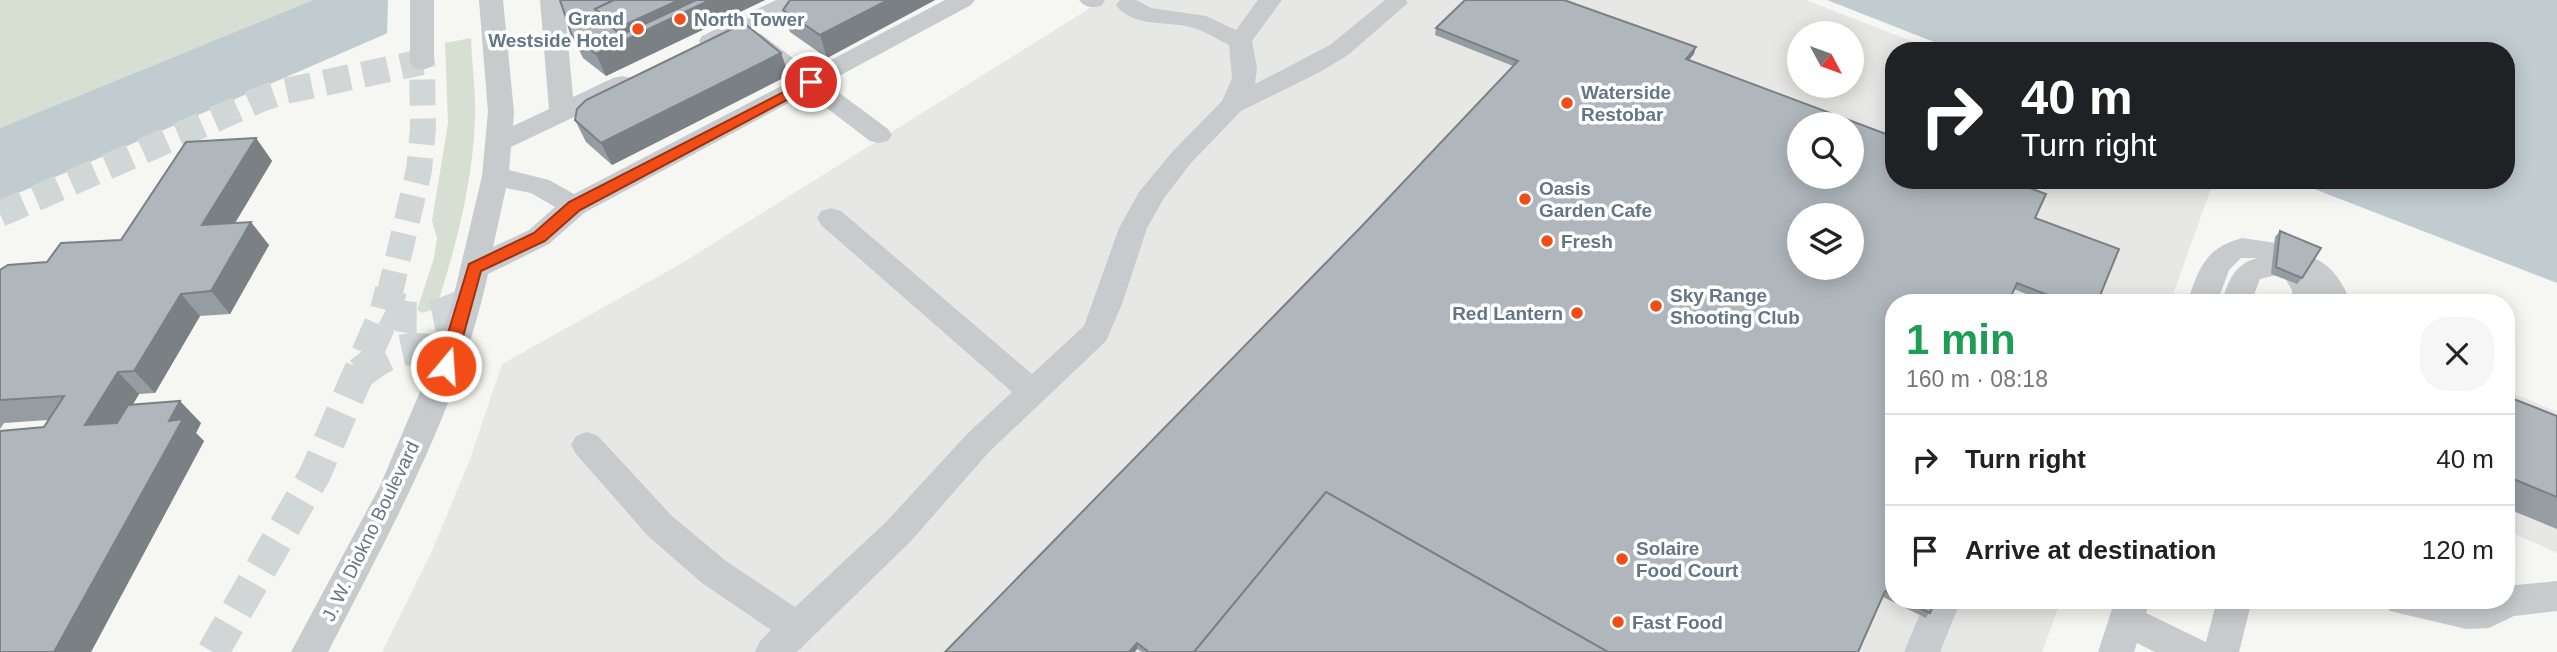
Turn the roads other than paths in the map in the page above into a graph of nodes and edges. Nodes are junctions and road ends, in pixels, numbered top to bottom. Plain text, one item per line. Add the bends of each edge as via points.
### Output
1 (422, 0) edge
2 (552, 0) edge
3 (795, 0) edge
4 (963, 0) edge
5 (1270, 0) edge
6 (491, 3) edge
7 (1396, 3) dead end
8 (1128, 5) dead end
9 (738, 28) junction
10 (1240, 41) junction
11 (421, 50) dead end
12 (689, 52) edge
13 (639, 75) edge
14 (811, 82) junction
15 (1233, 105) junction
16 (562, 112) junction
17 (879, 135) dead end
18 (498, 143) junction
19 (495, 176) junction
20 (575, 206) junction
21 (831, 218) dead end
22 (2272, 259) junction
23 (475, 268) junction
24 (2305, 281) edge
25 (2205, 294) edge
26 (2218, 294) edge
27 (2240, 294) edge
28 (2318, 294) edge
29 (2333, 294) edge
30 (1032, 392) junction
31 (587, 445) dead end
32 (2557, 596) edge
33 (2515, 600) edge
34 (1940, 609) edge
35 (2233, 609) edge
36 (2446, 609) edge
37 (2495, 609) edge
38 (2125, 625) edge
39 (797, 628) junction
40 (309, 652) edge
41 (772, 652) edge
42 (1922, 652) edge
43 (2192, 652) edge
44 (2221, 652) edge

1 - 11 street
2 - 16 street
3 - 9 street
4 - 14 street
5 - 10 street
6 - 18 street, J. W. Diokno Boulevard via 501,112
7 - 15 street via 1339,50
8 - 10 street via 1145,14 1198,21
9 - 12 street
9 - 14 street
10 - 15 street via 1245,66
13 - 16 street
14 - 17 street
14 - 20 street
15 - 30 street via 1181,159 1140,212 1095,333
16 - 18 street
18 - 19 street, J. W. Diokno Boulevard
19 - 20 street via 539,186
19 - 23 street, J. W. Diokno Boulevard
20 - 23 street via 540,237
21 - 30 street
22 - 25 street via 2244,248 2221,256
22 - 26 street via 2249,257 2233,264
22 - 27 street via 2249,271
23 - 40 street, J. W. Diokno Boulevard via 446,366 394,491
24 - 28 street via 2316,286
24 - 29 street via 2330,287
30 - 39 street
31 - 39 street via 660,526 714,572
32 - 33 street
34 - 42 street
35 - 44 street
36 - 37 street via 2466,613
38 - 43 street
39 - 41 street

